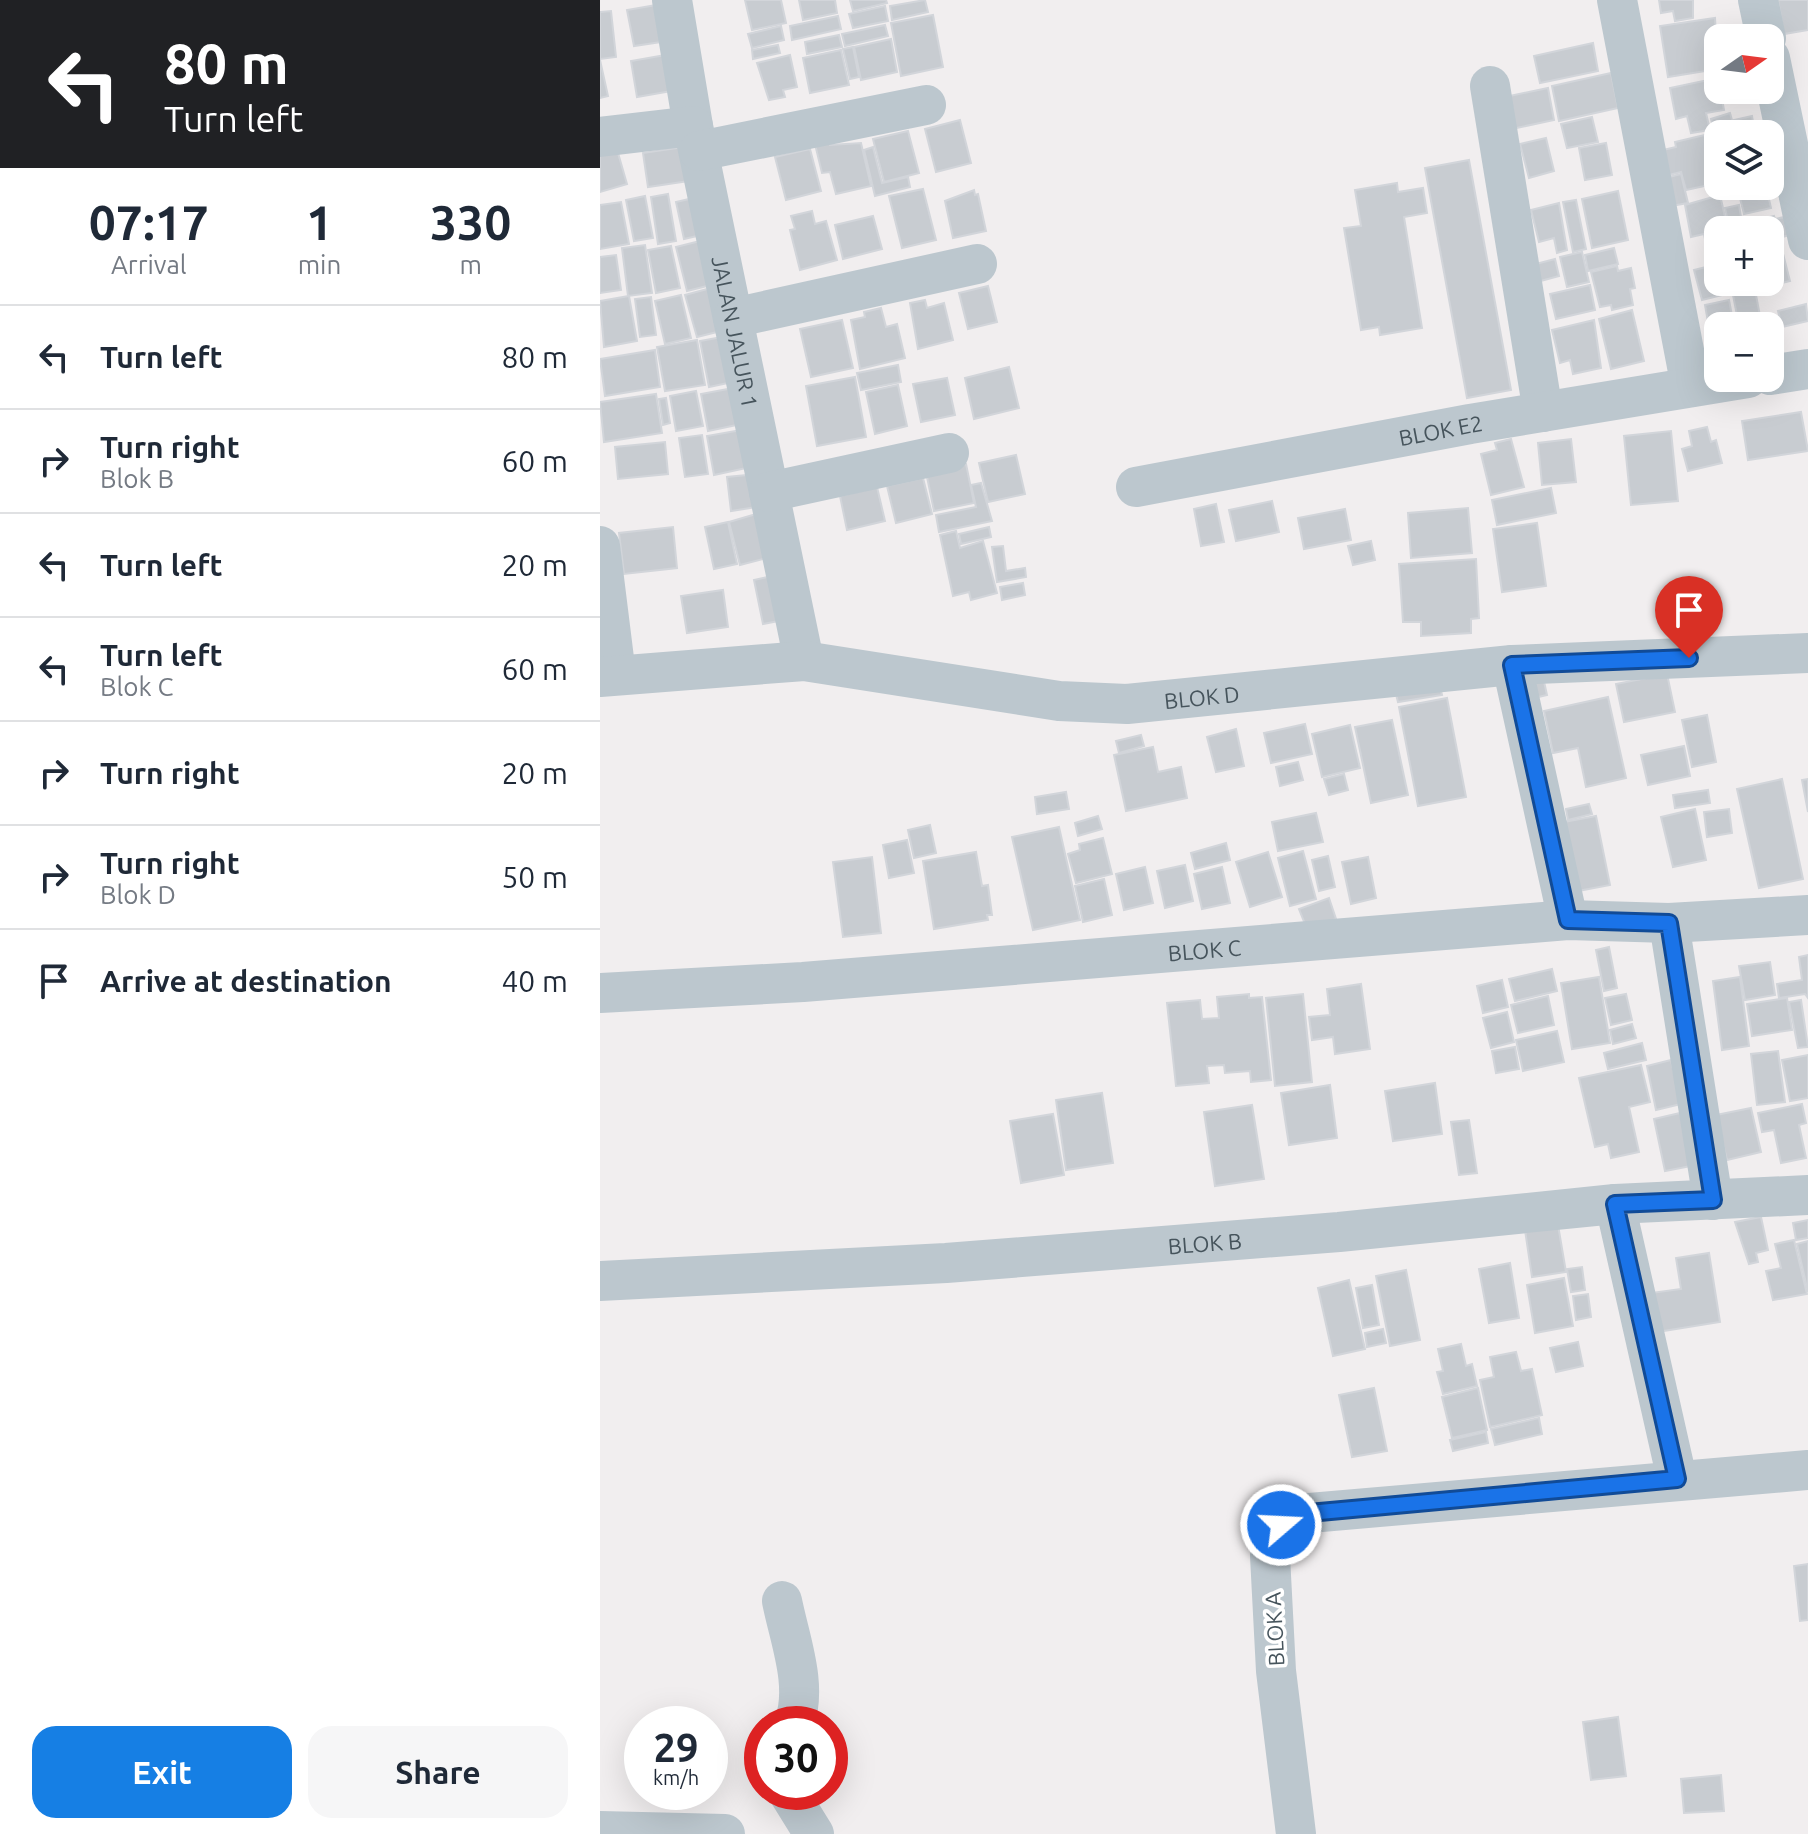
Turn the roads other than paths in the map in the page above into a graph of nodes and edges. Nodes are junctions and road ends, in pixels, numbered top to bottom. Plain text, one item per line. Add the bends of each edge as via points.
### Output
1 (672, 0) edge
2 (1617, 0) edge
3 (1758, 0) edge
4 (1763, 24) edge
5 (1490, 86) dead end
6 (1780, 104) edge
7 (926, 105) dead end
8 (600, 137) edge
9 (696, 139) junction
10 (1808, 240) edge
11 (977, 264) dead end
12 (733, 318) junction
13 (1808, 369) edge
14 (1784, 373) edge
15 (1704, 385) edge
16 (1691, 387) junction
17 (1543, 412) junction
18 (949, 453) dead end
19 (1136, 487) dead end
20 (769, 492) junction
21 (600, 546) edge
22 (1808, 653) edge
23 (804, 661) junction
24 (1512, 665) junction
25 (608, 676) edge
26 (1808, 915) edge
27 (1568, 920) junction
28 (1669, 923) junction
29 (600, 993) edge
30 (1808, 1195) edge
31 (1713, 1200) junction
32 (1615, 1204) junction
33 (600, 1281) edge
34 (1808, 1470) edge
35 (1677, 1479) junction
36 (782, 1601) dead end
37 (800, 1706) edge
38 (799, 1810) edge
39 (600, 1831) edge
40 (725, 1834) edge
41 (814, 1834) edge
42 (1296, 1834) edge

1 - 9 street, JALAN JALUR 1
2 - 16 street
3 - 4 street
5 - 17 street
6 - 10 street
7 - 9 street
8 - 9 street
9 - 12 street, JALAN JALUR 1
11 - 12 street
12 - 20 street, JALAN JALUR 1
13 - 14 street
15 - 16 street, BLOK E2
16 - 17 street, BLOK E2
17 - 19 street, BLOK E2
18 - 20 street
20 - 23 street, JALAN JALUR 1
21 - 25 street
22 - 24 street, BLOK D
23 - 24 street, BLOK D via 1059,701 1127,704
23 - 25 street, BLOK D
24 - 27 street
26 - 28 street, BLOK C
27 - 28 street, BLOK C
27 - 29 street, BLOK C via 803,982
28 - 31 street
30 - 31 street, BLOK B
31 - 32 street, BLOK B
32 - 33 street, BLOK B via 1112,1250
32 - 35 street
34 - 35 street, BLOK A
35 - 42 street, BLOK A via 1298,1514 1281,1525 1270,1556 1276,1671
36 - 37 street
38 - 41 street
39 - 40 street

